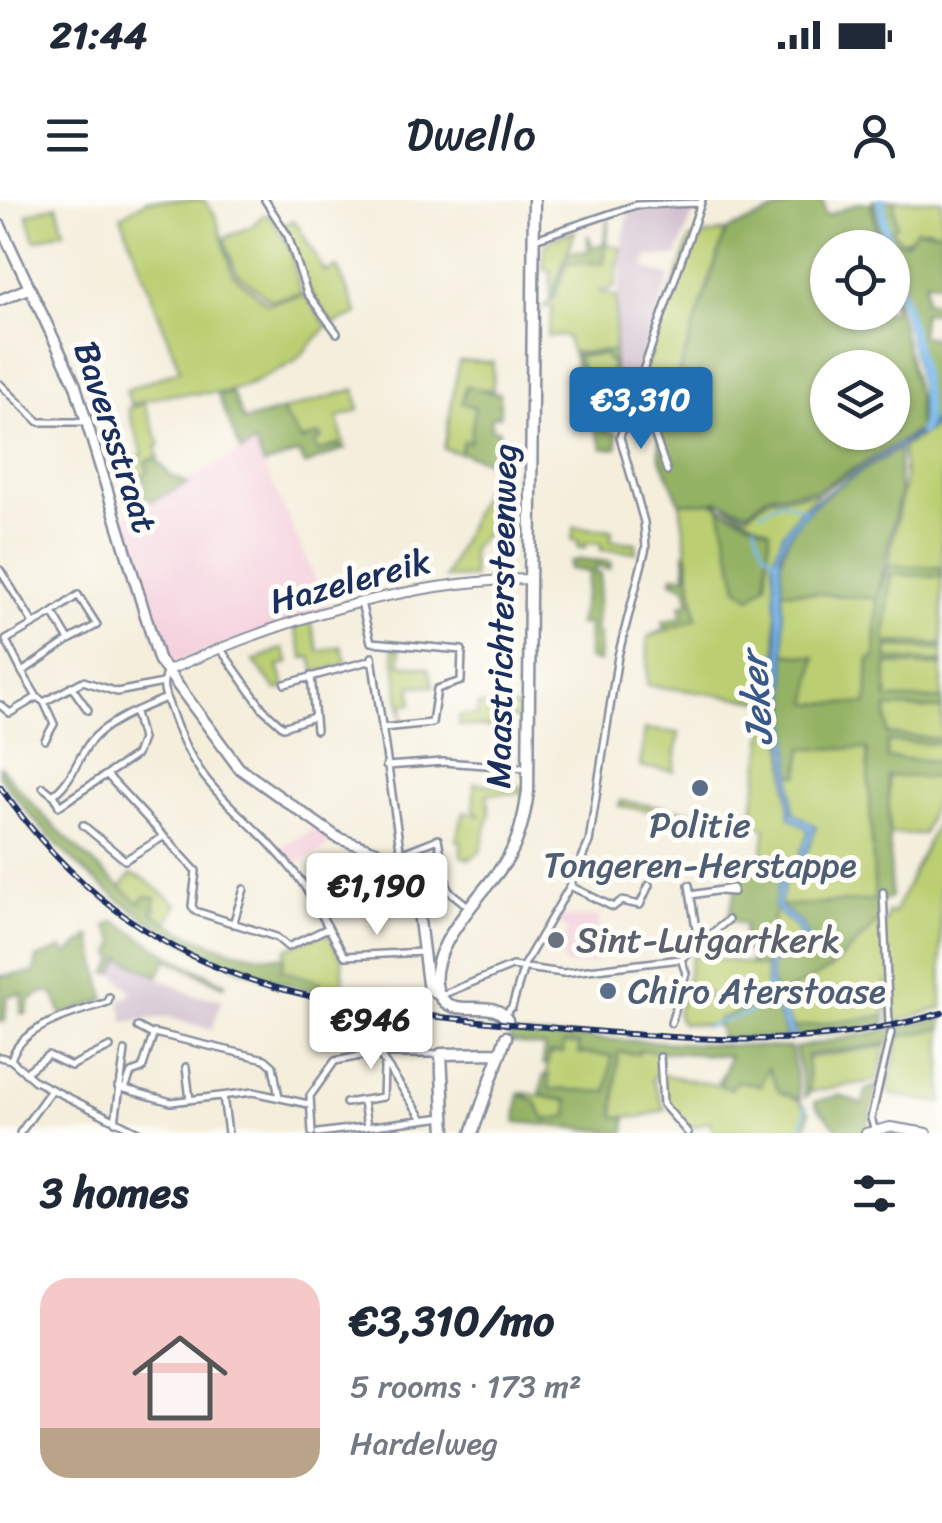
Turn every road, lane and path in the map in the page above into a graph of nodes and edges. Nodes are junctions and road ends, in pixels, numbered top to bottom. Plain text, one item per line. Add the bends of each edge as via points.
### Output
1 (264, 200) edge
2 (534, 200) edge
3 (673, 201) edge
4 (701, 201) edge
5 (0, 226) edge
6 (533, 239) junction
7 (27, 284) junction
8 (2, 299) edge
9 (334, 330) dead end
10 (0, 384) edge
11 (625, 418) junction
12 (87, 422) junction
13 (667, 471) dead end
14 (0, 570) edge
15 (530, 579) junction
16 (361, 603) junction
17 (53, 613) junction
18 (33, 623) junction
19 (3, 638) edge
20 (69, 640) junction
21 (222, 651) junction
22 (22, 672) junction
23 (310, 676) junction
24 (167, 677) junction
25 (285, 684) dead end
26 (71, 686) junction
27 (37, 697) junction
28 (166, 698) junction
29 (44, 702) junction
30 (0, 705) edge
31 (88, 710) dead end
32 (136, 712) junction
33 (314, 716) junction
34 (382, 728) junction
35 (316, 730) dead end
36 (45, 740) dead end
37 (386, 766) junction
38 (530, 768) junction
39 (108, 776) junction
40 (42, 787) dead end
41 (62, 788) junction
42 (53, 796) junction
43 (71, 801) junction
44 (83, 825) dead end
45 (163, 837) junction
46 (398, 857) junction
47 (649, 885) dead end
48 (690, 885) dead end
49 (570, 886) junction
50 (244, 889) dead end
51 (719, 891) dead end
52 (882, 892) dead end
53 (691, 895) junction
54 (469, 907) junction
55 (728, 920) dead end
56 (233, 924) junction
57 (328, 928) junction
58 (698, 941) junction
59 (424, 952) junction
60 (681, 959) junction
61 (524, 967) junction
62 (440, 996) junction
63 (108, 997) dead end
64 (506, 1017) joint
65 (889, 1023) dead end
66 (671, 1024) dead end
67 (138, 1026) dead end
68 (891, 1032) dead end
69 (151, 1034) junction
70 (506, 1036) dead end
71 (110, 1048) dead end
72 (125, 1050) dead end
73 (380, 1054) junction
74 (441, 1054) junction
75 (500, 1054) junction
76 (660, 1057) dead end
77 (0, 1058) edge
78 (11, 1060) junction
79 (384, 1065) junction
80 (186, 1066) dead end
81 (25, 1073) junction
82 (122, 1086) junction
83 (50, 1090) junction
84 (223, 1096) junction
85 (279, 1098) junction
86 (190, 1100) junction
87 (363, 1101) junction
88 (346, 1103) dead end
89 (308, 1104) junction
90 (444, 1118) junction
91 (423, 1120) junction
92 (115, 1122) junction
93 (367, 1126) junction
94 (870, 1131) edge
95 (134, 1132) edge
96 (20, 1133) edge
97 (228, 1133) edge
98 (315, 1133) edge
99 (445, 1133) edge
100 (472, 1133) edge
101 (688, 1133) edge
102 (927, 1133) edge

1 - 9 street via 288,236 307,293
2 - 6 main road, Maastrichtersteenweg
3 - 4 street
3 - 6 street via 636,205
4 - 11 street
5 - 7 main road, Baversstraat
6 - 15 main road, Maastrichtersteenweg
7 - 8 main road
7 - 12 main road, Baversstraat
10 - 12 street via 43,424
11 - 13 street via 652,427
11 - 49 street via 620,444 646,548 619,652 589,842
12 - 24 main road, Baversstraat
14 - 18 street
15 - 16 street, Hazelereik via 449,582
15 - 38 main road, Maastrichtersteenweg
16 - 21 street, Hazelereik
16 - 34 street via 371,645 462,650 461,681 436,689 432,723
17 - 18 street
17 - 20 street
17 - 20 street via 78,595 96,625
18 - 19 street
19 - 22 street
20 - 22 street
21 - 24 street, Hazelereik
21 - 33 street via 283,727
22 - 27 street
23 - 25 street
23 - 33 street
23 - 34 street via 372,658
24 - 26 street via 116,692 87,681
24 - 28 street
24 - 46 main road, Baversstraat via 239,768 338,838
26 - 29 street
26 - 31 street
27 - 29 street
27 - 30 street via 10,713
28 - 32 street
28 - 57 street via 184,750 206,783 296,875
29 - 36 street via 54,724
32 - 39 street via 139,750
32 - 41 street via 94,738
33 - 35 street
34 - 37 street
37 - 38 street
37 - 46 street
38 - 54 main road, Maastrichtersteenweg via 514,846
39 - 43 street
39 - 45 street
40 - 42 street
41 - 42 street
41 - 43 street
42 - 43 street via 60,807
44 - 45 street via 127,860
45 - 56 street via 198,874 194,910
46 - 54 street via 438,839 446,887
46 - 59 main road via 414,879
47 - 49 street via 640,905 622,901 614,907
48 - 53 street
49 - 61 street
50 - 56 street
51 - 53 street
52 - 65 street
53 - 58 street
54 - 62 main road, Maastrichtersteenweg via 445,947 436,981
55 - 58 street
56 - 57 street via 288,948
57 - 59 street via 348,958
58 - 60 street
59 - 62 main road via 428,988
60 - 61 street via 563,972
60 - 66 street via 686,974
61 - 62 street
61 - 64 street
62 - 64 main road via 452,1006
63 - 78 street via 36,1032
67 - 69 street
68 - 94 street
69 - 82 street via 142,1070
69 - 85 street via 266,1060
70 - 75 main road
71 - 81 street via 72,1066 48,1055
72 - 82 street
73 - 74 street
73 - 79 street
73 - 89 street via 332,1063
74 - 75 main road
74 - 90 main road
75 - 100 main road
76 - 101 street via 663,1104
77 - 78 street
78 - 81 street
79 - 87 street via 383,1098
79 - 91 street
80 - 86 street
81 - 83 street
82 - 86 street via 167,1101
82 - 92 street
83 - 92 street
83 - 96 street
84 - 85 street via 256,1092
84 - 86 street
84 - 97 street
85 - 89 street
87 - 88 street
87 - 93 street
89 - 98 street
90 - 91 street
90 - 99 main road
91 - 93 street
92 - 95 street
93 - 98 street
94 - 102 street

